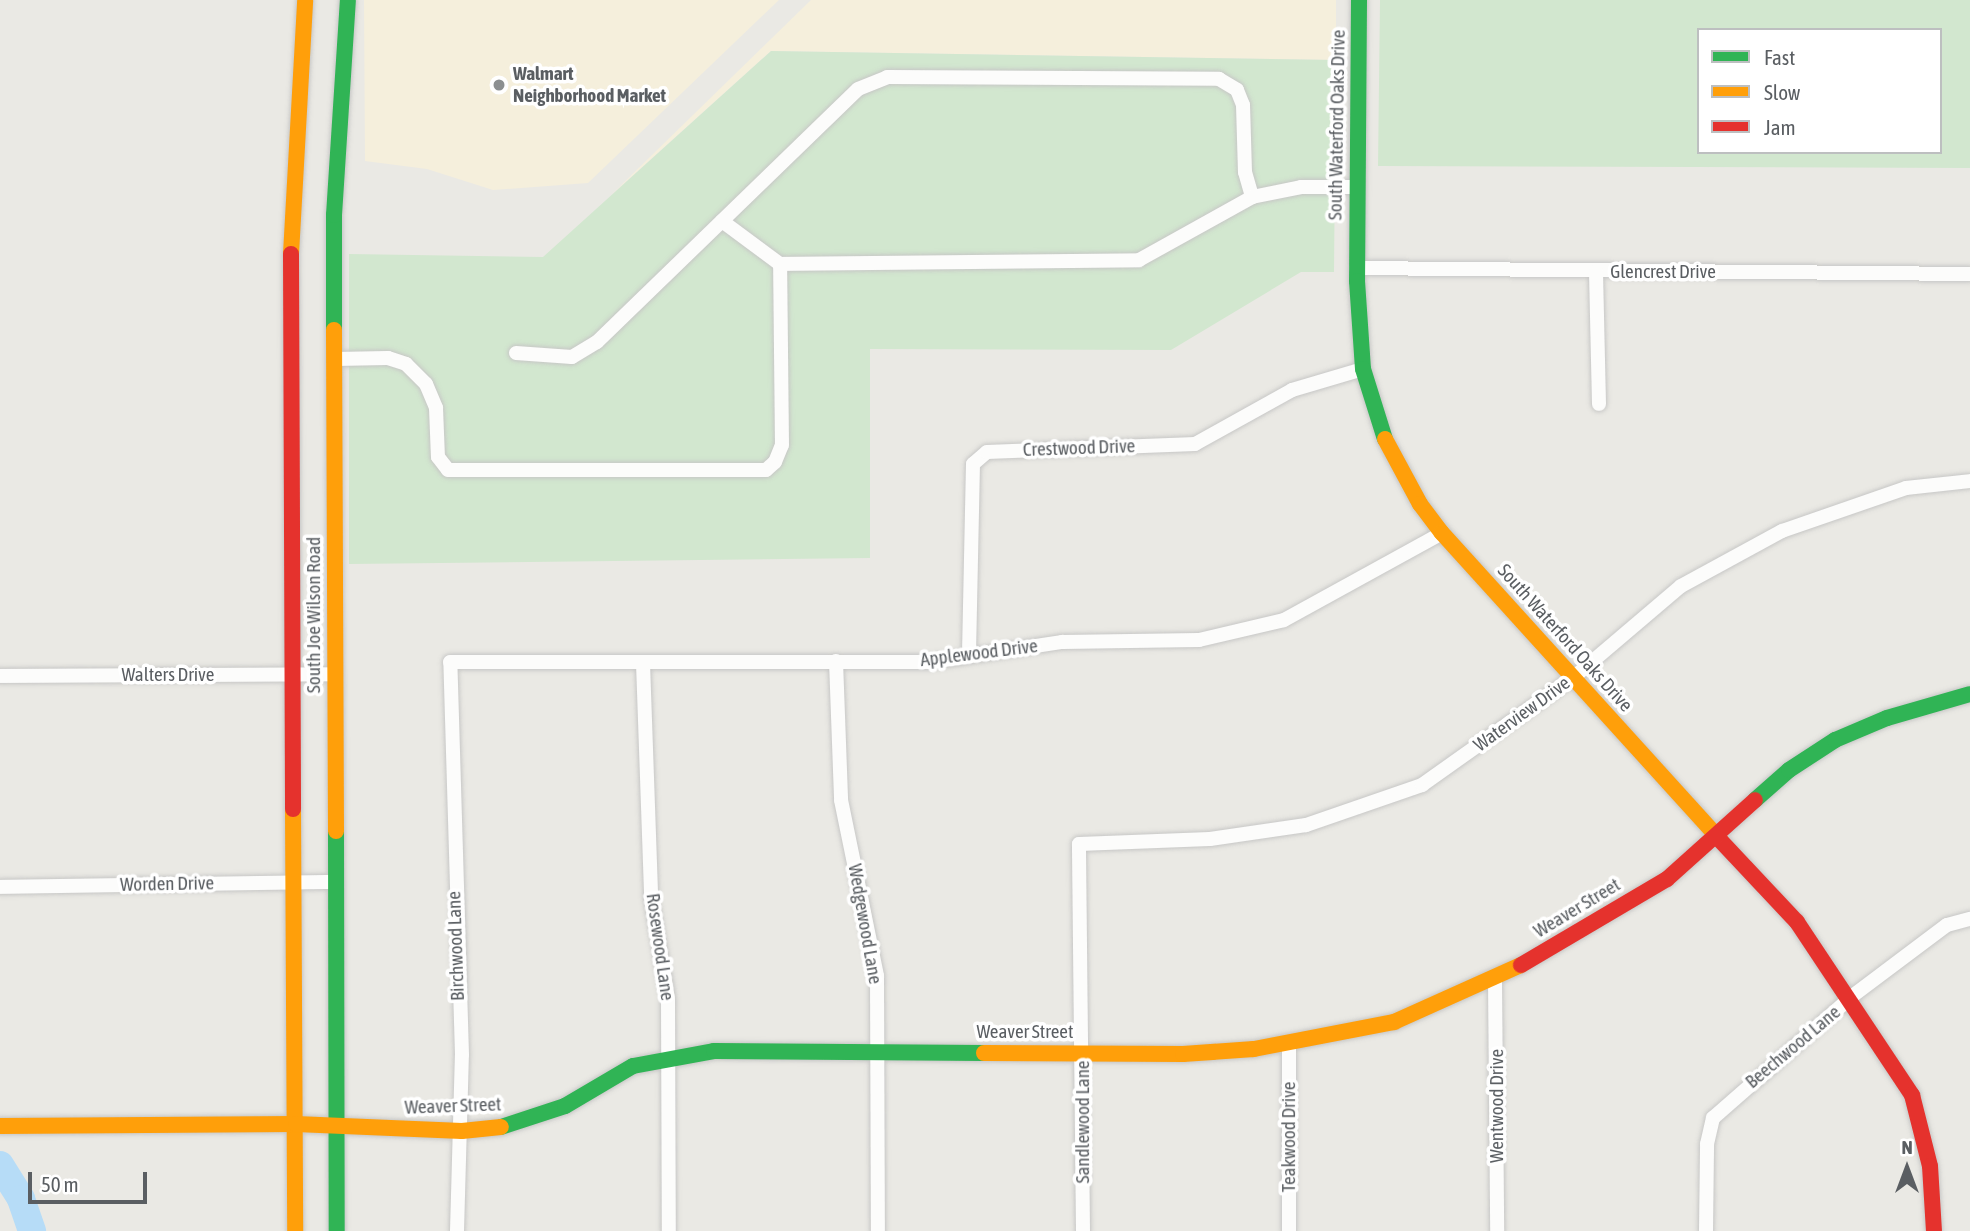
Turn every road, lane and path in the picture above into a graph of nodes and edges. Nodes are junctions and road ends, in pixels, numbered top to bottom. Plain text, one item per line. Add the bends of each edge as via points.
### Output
1 (305, 0) edge
2 (348, 0) edge
3 (1359, 0) edge
4 (1357, 187) junction
5 (1252, 197) junction
6 (722, 221) junction
7 (780, 264) junction
8 (1356, 268) junction
9 (1596, 272) junction
10 (1970, 274) edge
11 (516, 352) dead end
12 (335, 359) junction
13 (1363, 369) junction
14 (1599, 404) dead end
15 (1970, 481) edge
16 (1442, 533) junction
17 (969, 654) junction
18 (836, 661) junction
19 (450, 662) joint
20 (643, 663) junction
21 (293, 674) junction
22 (335, 674) junction
23 (0, 676) edge
24 (1574, 677) junction
25 (1970, 694) edge
26 (1714, 835) junction
27 (1079, 845) joint
28 (335, 882) junction
29 (295, 883) junction
30 (0, 887) edge
31 (1970, 919) edge
32 (1495, 980) junction
33 (1851, 997) junction
34 (1289, 1043) junction
35 (880, 1052) junction
36 (1084, 1053) junction
37 (668, 1057) junction
38 (296, 1124) junction
39 (0, 1126) edge
40 (336, 1126) junction
41 (462, 1130) junction
42 (295, 1231) edge
43 (337, 1231) edge
44 (457, 1231) edge
45 (669, 1231) edge
46 (878, 1231) edge
47 (1083, 1231) edge
48 (1289, 1231) edge
49 (1497, 1231) edge
50 (1706, 1231) edge
51 (1934, 1231) edge

1 - 21 street, South Joe Wilson Road via 291,233
2 - 12 street, South Joe Wilson Road via 334,215
3 - 4 street, South Waterford Oaks Drive
4 - 5 street via 1301,187
4 - 8 street, South Waterford Oaks Drive
5 - 6 street via 1245,172 1243,105 1237,90 1219,79 887,77 858,89
5 - 7 street via 1139,260
6 - 7 street
6 - 11 street via 597,342 572,357
7 - 12 street via 782,445 766,470 448,470 438,457 436,408 426,384 406,364 388,358
8 - 9 street, Glencrest Drive
8 - 13 street, South Waterford Oaks Drive
9 - 10 street, Glencrest Drive
9 - 14 street
12 - 22 street, South Joe Wilson Road
13 - 16 street, South Waterford Oaks Drive via 1384,436 1420,504
13 - 17 street, Crestwood Drive via 1292,390 1195,444 987,452 973,464
15 - 24 street, Waterview Drive via 1906,488 1782,531 1681,586
16 - 17 street, Applewood Drive via 1284,620 1199,640 1062,642
16 - 24 street, South Waterford Oaks Drive
17 - 18 street, Applewood Drive via 931,662
18 - 20 street, Applewood Drive
18 - 35 street, Wedgewood Lane via 841,800 877,976
19 - 20 street, Applewood Drive
19 - 41 street, Birchwood Lane
20 - 37 street, Rosewood Lane via 651,896 668,999
21 - 22 street, Walters Drive
21 - 23 street, Walters Drive
21 - 29 street, South Joe Wilson Road
22 - 28 street, South Joe Wilson Road
24 - 26 street, South Waterford Oaks Drive
24 - 27 street, Waterview Drive via 1422,785 1306,825 1210,839
25 - 26 street, Weaver Street via 1898,714 1835,740 1789,770
26 - 32 street, Weaver Street via 1667,879
26 - 33 street, South Waterford Oaks Drive via 1797,922
27 - 36 street, Sandlewood Lane
28 - 29 street, Worden Drive
28 - 40 street, South Joe Wilson Road
29 - 30 street, Worden Drive
29 - 38 street, South Joe Wilson Road
31 - 33 street, Beechwood Lane via 1947,925
32 - 34 street, Weaver Street via 1394,1021
32 - 49 street, Wentwood Drive
33 - 50 street, Beechwood Lane via 1713,1118 1707,1144
33 - 51 street, South Waterford Oaks Drive via 1912,1095 1930,1166
34 - 36 street, Weaver Street via 1183,1054
34 - 48 street, Teakwood Drive
35 - 36 street, Weaver Street
35 - 37 street, Weaver Street via 714,1051
35 - 46 street, Wedgewood Lane
36 - 47 street, Sandlewood Lane
37 - 41 street, Weaver Street via 634,1066 565,1107 510,1126
37 - 45 street, Rosewood Lane
38 - 39 street, Weaver Street
38 - 40 street, Weaver Street
38 - 42 street, South Joe Wilson Road
40 - 41 street, Weaver Street
40 - 43 street, South Joe Wilson Road
41 - 44 street, Birchwood Lane

